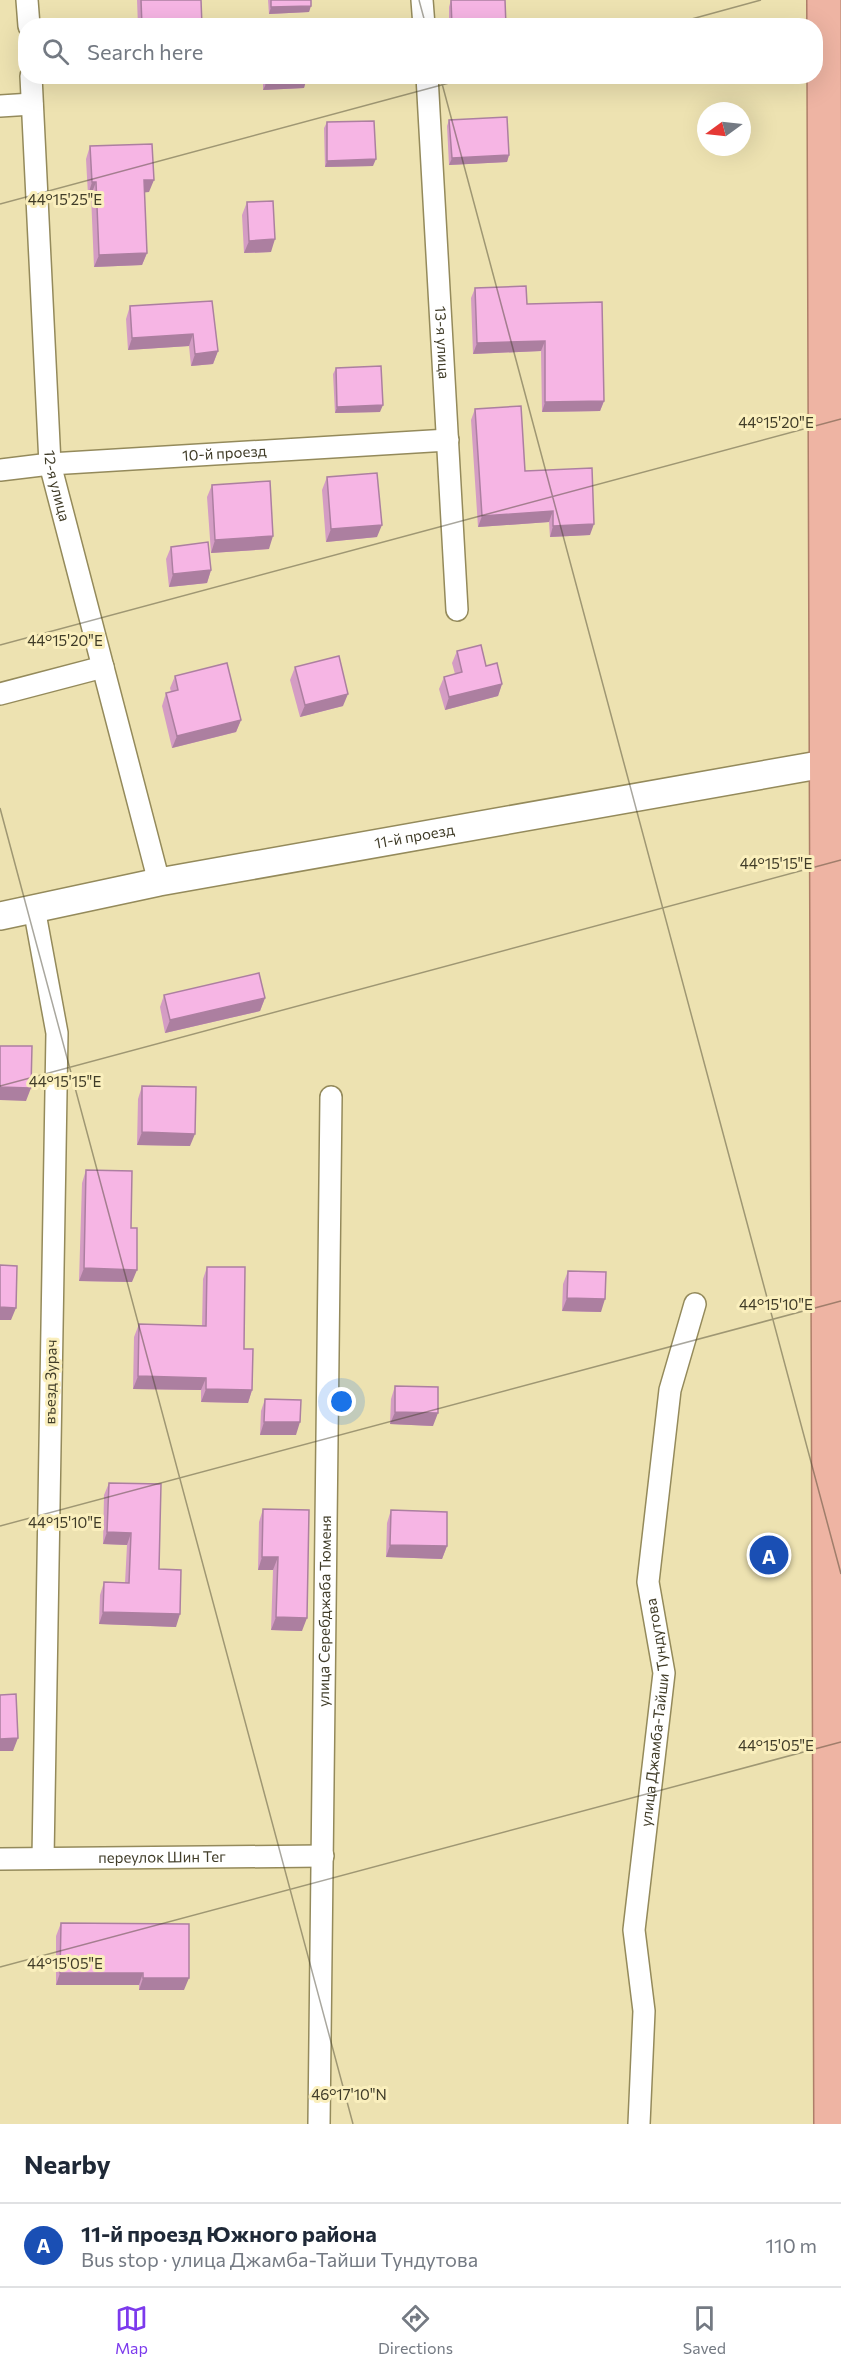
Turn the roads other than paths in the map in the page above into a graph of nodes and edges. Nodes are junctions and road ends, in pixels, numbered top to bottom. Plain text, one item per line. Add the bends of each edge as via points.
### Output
1 (27, 0) edge
2 (422, 0) edge
3 (824, 0) edge
4 (28, 18) edge
5 (423, 18) edge
6 (32, 84) edge
7 (426, 84) edge
8 (33, 104) junction
9 (0, 106) edge
10 (447, 440) junction
11 (50, 464) junction
12 (0, 470) edge
13 (835, 496) edge
14 (457, 610) dead end
15 (103, 667) junction
16 (0, 693) edge
17 (830, 762) junction
18 (159, 882) junction
19 (34, 908) junction
20 (0, 916) edge
21 (331, 1097) dead end
22 (695, 1304) dead end
23 (322, 1856) junction
24 (43, 1858) junction
25 (0, 1859) edge
26 (320, 2124) edge
27 (639, 2124) edge
28 (831, 2124) edge

1 - 4 street
2 - 5 street
3 - 13 highway
6 - 8 street, 12-я улица
7 - 10 street, 13-я улица
8 - 9 street
8 - 11 street, 12-я улица
10 - 11 street, 10-й проезд
10 - 14 street, 13-я улица
11 - 12 street, 10-й проезд
11 - 15 street, 12-я улица
13 - 17 highway
15 - 16 street
15 - 18 street, 12-я улица
17 - 18 street, 11-й проезд
17 - 28 highway
18 - 19 street, 11-й проезд
19 - 20 street, 11-й проезд
19 - 24 street, въезд Зурач via 57,1033
21 - 23 street, улица Серебджаба Тюменя
22 - 27 street, улица Джамба-Тайши Тундутова via 670,1390 648,1582 664,1673 634,1930 644,2011
23 - 24 street, переулок Шин Тег
23 - 26 street, улица Серебджаба Тюменя
24 - 25 street, переулок Шин Тег

